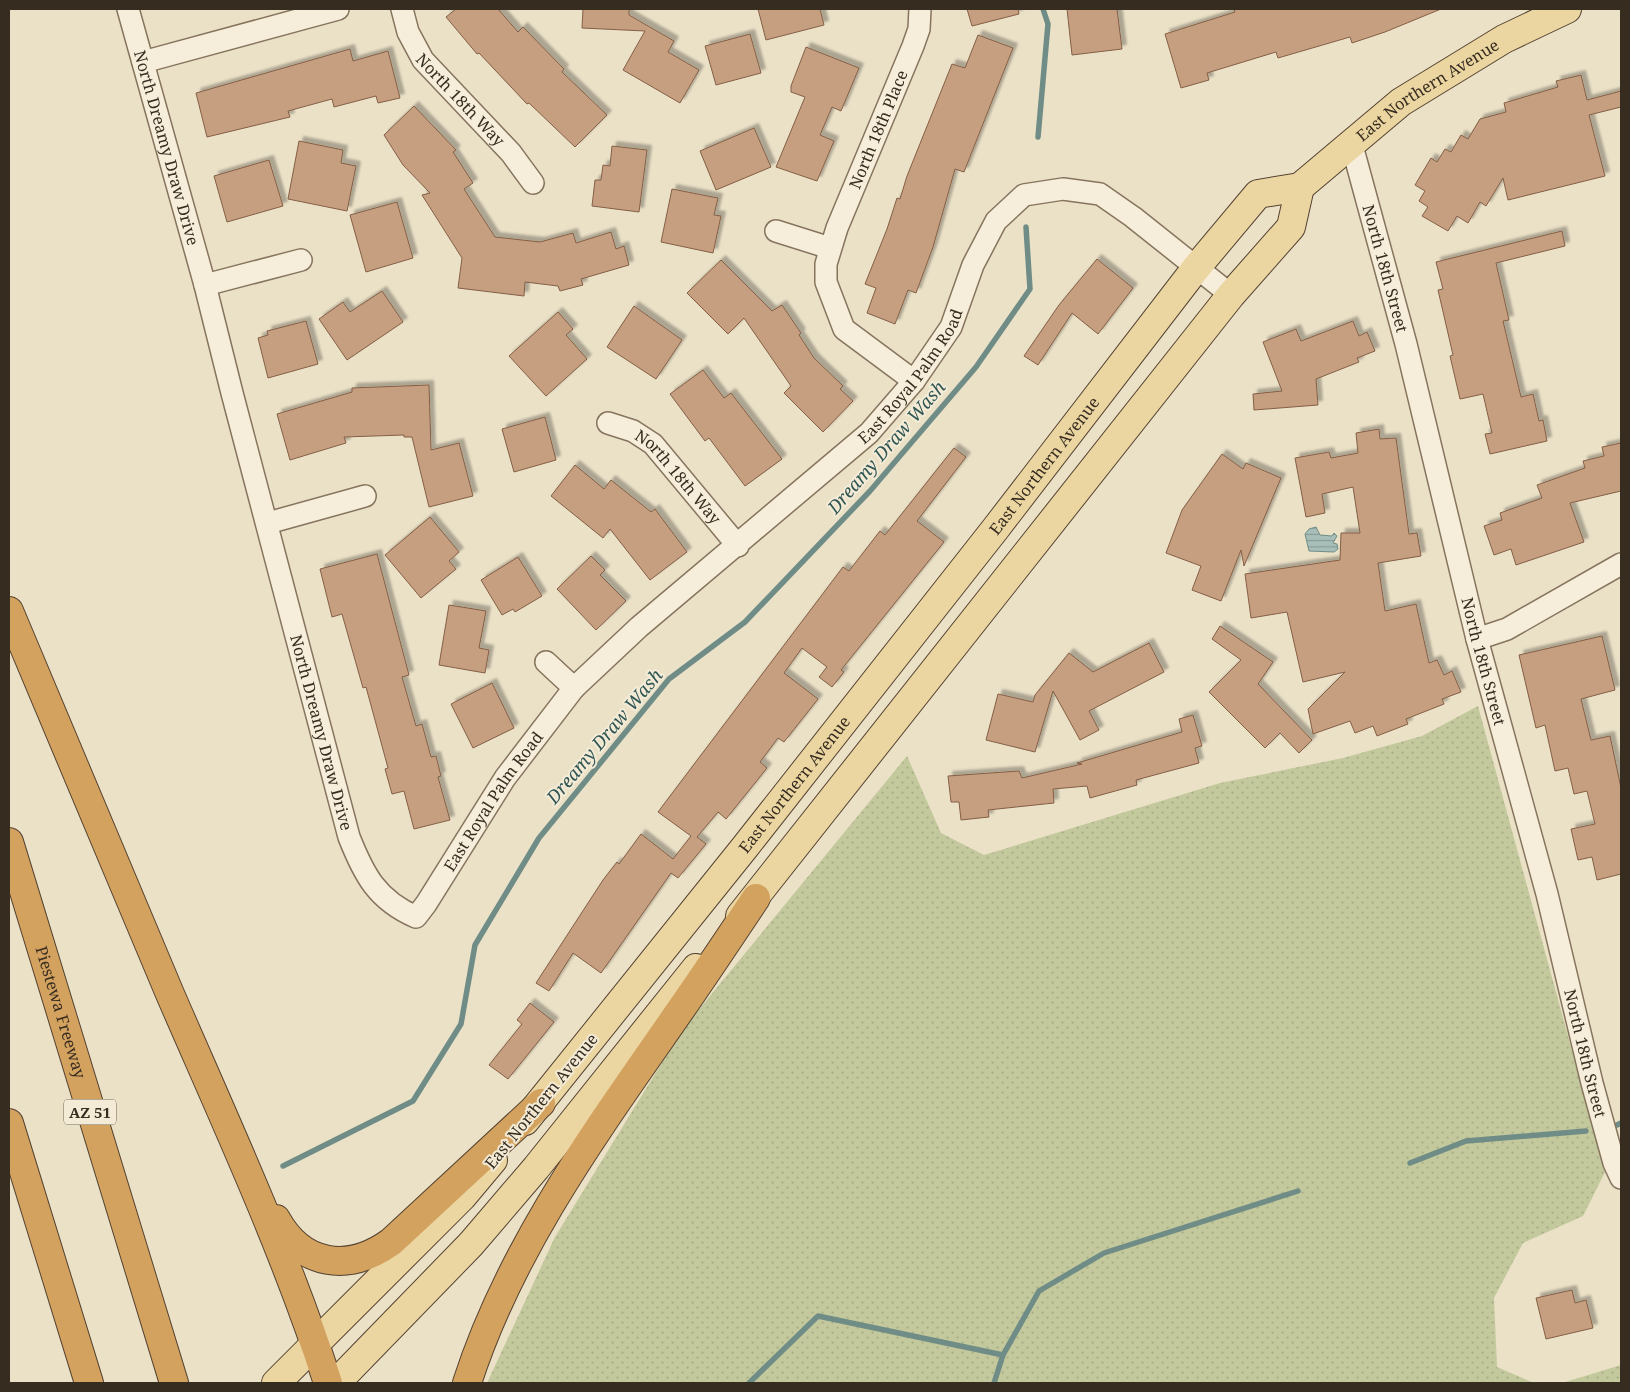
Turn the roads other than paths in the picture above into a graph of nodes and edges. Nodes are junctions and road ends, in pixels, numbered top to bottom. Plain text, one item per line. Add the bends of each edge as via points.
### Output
1 (128, 9) edge
2 (338, 9) edge
3 (402, 9) edge
4 (920, 9) edge
5 (1567, 9) edge
6 (144, 62) junction
7 (1351, 142) junction
8 (532, 183) dead end
9 (1300, 187) junction
10 (776, 232) dead end
11 (830, 248) junction
12 (301, 260) dead end
13 (1196, 268) junction
14 (205, 285) junction
15 (1231, 295) junction
16 (914, 381) junction
17 (608, 423) dead end
18 (365, 496) dead end
19 (268, 523) junction
20 (738, 546) junction
21 (1621, 564) edge
22 (9, 611) edge
23 (1477, 639) junction
24 (546, 662) dead end
25 (574, 688) junction
26 (9, 842) edge
27 (756, 898) junction
28 (416, 917) joint
29 (540, 1103) junction
30 (9, 1123) edge
31 (244, 1162) junction
32 (1621, 1178) edge
33 (315, 1345) junction
34 (174, 1382) edge
35 (89, 1383) edge
36 (276, 1383) edge
37 (328, 1383) edge
38 (336, 1383) edge
39 (468, 1383) edge

1 - 6 street, North Dreamy Draw Drive
2 - 6 street
3 - 8 street, North 18th Way via 408,32 423,60 511,153
4 - 11 street, North 18th Place via 913,46
5 - 7 main road, East Northern Avenue via 1504,39 1441,76 1401,102
6 - 14 street, North Dreamy Draw Drive
7 - 9 main road, East Northern Avenue
7 - 23 street, North 18th Street via 1406,344
9 - 13 main road, East Northern Avenue via 1258,194
9 - 15 main road via 1290,227
10 - 11 street
11 - 16 street, North 18th Place via 826,282 844,329
12 - 14 street
13 - 15 street, East Royal Palm Road
13 - 16 street, East Royal Palm Road via 1100,194 1064,189 1024,195 996,221 973,265 951,327
13 - 29 main road, East Northern Avenue via 996,528
14 - 19 street, North Dreamy Draw Drive
15 - 27 main road
16 - 20 street, East Royal Palm Road via 869,433
17 - 20 street, North 18th Way via 634,431 653,444
18 - 19 street
19 - 28 street, North Dreamy Draw Drive via 349,837 372,884 398,909
20 - 25 street, East Royal Palm Road via 639,627
21 - 23 street via 1507,629
22 - 31 highway
23 - 32 street, North 18th Street via 1547,894 1592,1082
24 - 25 street
25 - 28 street, East Royal Palm Road via 505,778
26 - 34 highway, Piestewa Freeway / AZ 51
27 - 38 main road via 598,1087 536,1168 477,1236
27 - 39 highway via 616,1100 533,1235 504,1293
29 - 31 highway via 391,1242 355,1260 322,1259 296,1245 280,1225
29 - 33 main road, East Northern Avenue via 462,1197
30 - 35 highway
31 - 33 highway
33 - 36 main road, East Northern Avenue
33 - 37 highway

